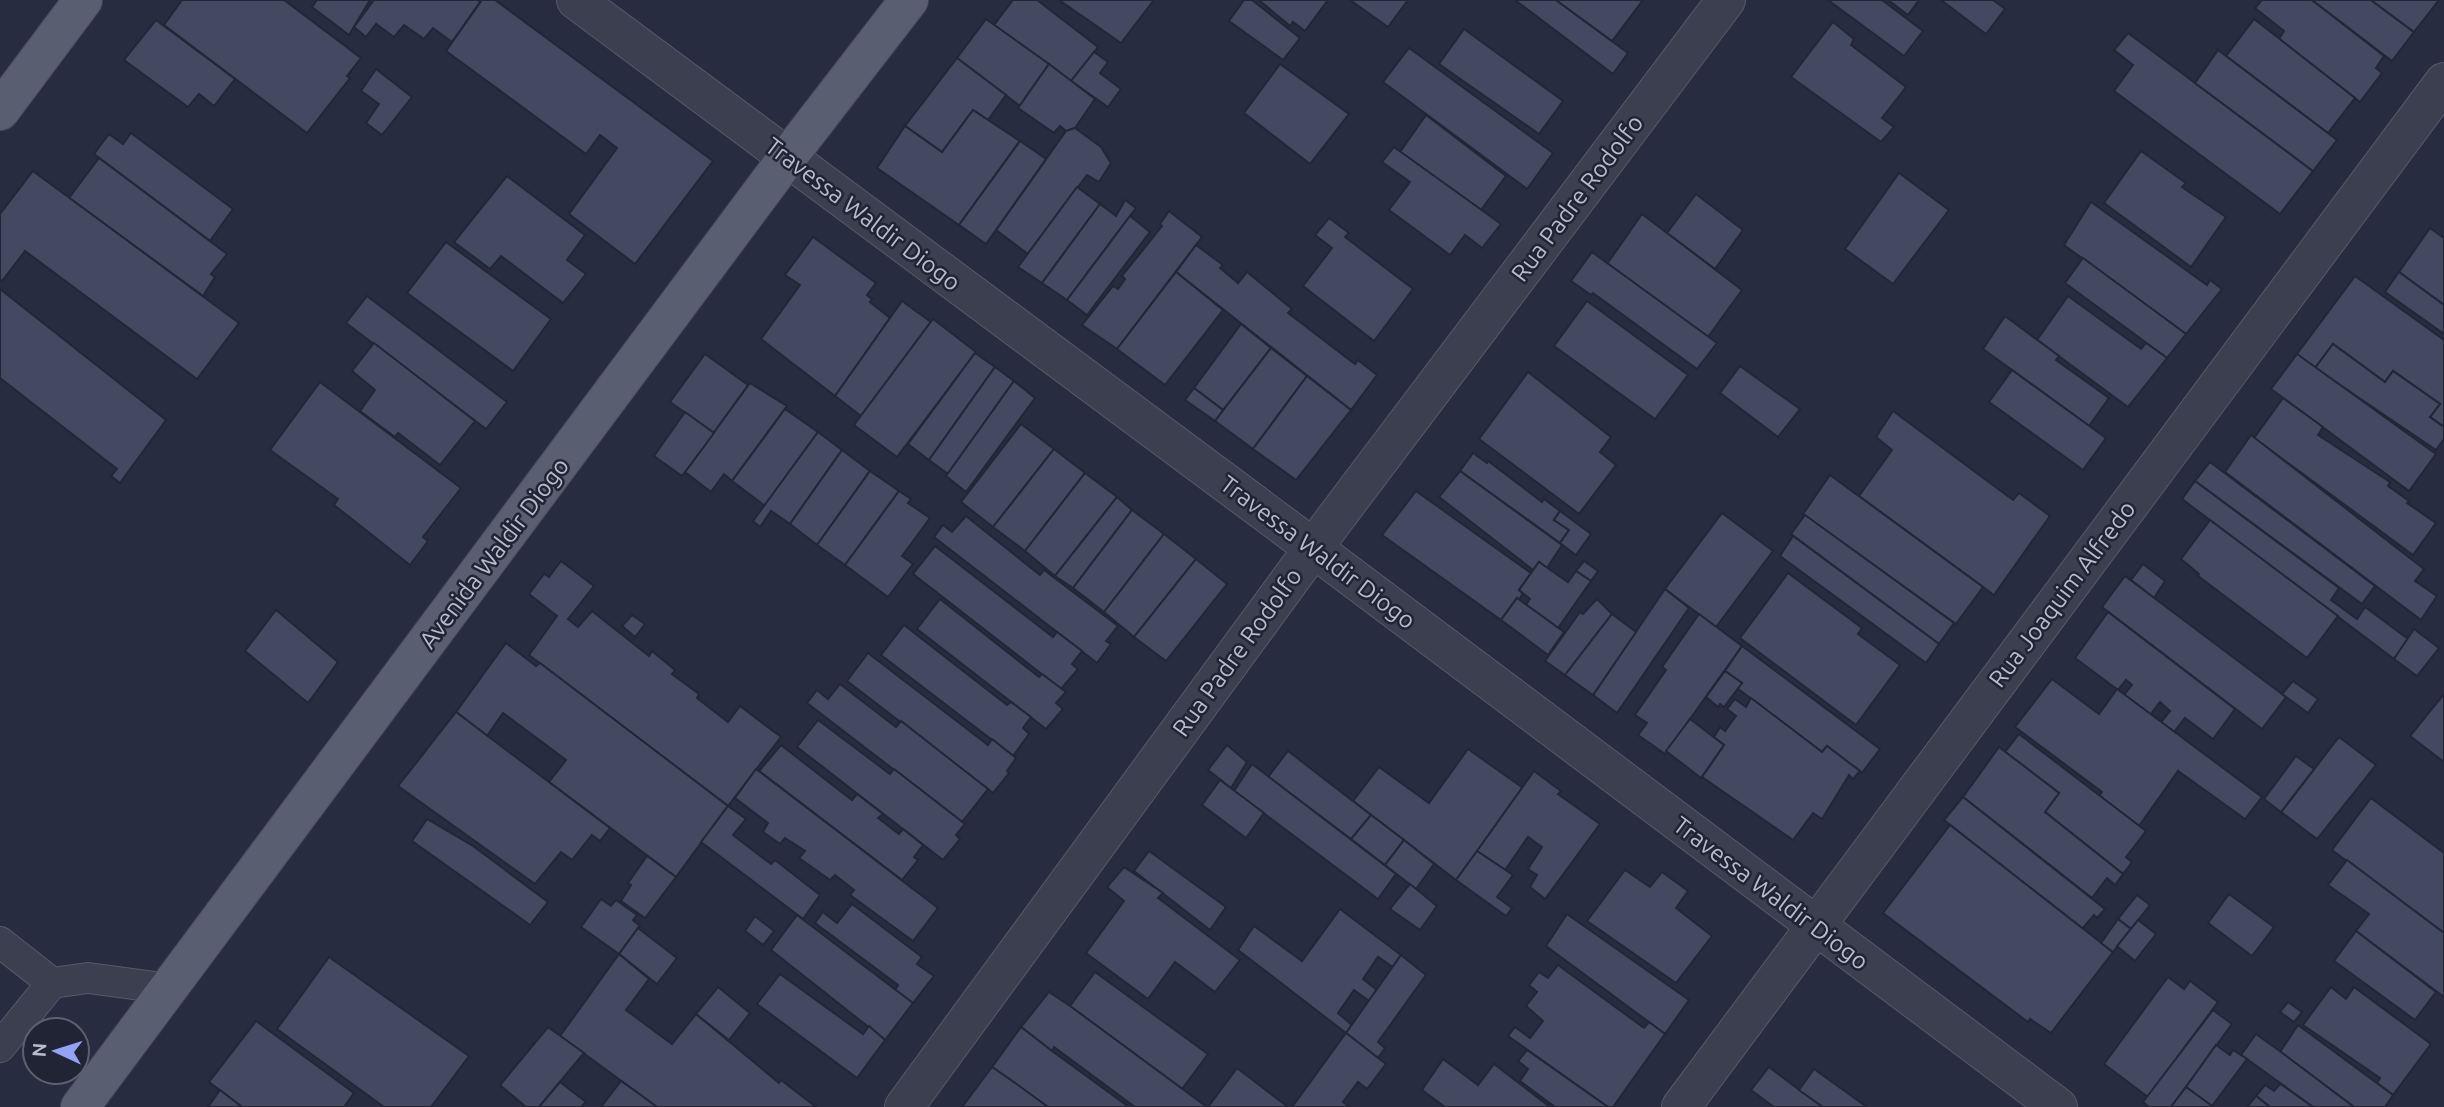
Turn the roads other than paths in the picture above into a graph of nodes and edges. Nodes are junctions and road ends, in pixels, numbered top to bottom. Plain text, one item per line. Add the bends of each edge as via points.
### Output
1 (83, 0) edge
2 (576, 0) edge
3 (909, 0) edge
4 (1726, 0) edge
5 (2444, 82) edge
6 (0, 111) edge
7 (787, 158) junction
8 (1313, 548) junction
9 (1814, 926) junction
10 (0, 942) edge
11 (52, 984) junction
12 (170, 989) junction
13 (0, 1047) edge
14 (80, 1107) edge
15 (904, 1107) edge
16 (1681, 1107) edge
17 (2058, 1107) edge

1 - 6 main road
2 - 7 street, Travessa Waldir Diogo
3 - 7 main road, Avenida Waldir Diogo
4 - 8 street, Rua Padre Rodolfo
5 - 9 street, Rua Joaquim Alfredo
7 - 8 street, Travessa Waldir Diogo
7 - 12 main road, Avenida Waldir Diogo
8 - 9 street, Travessa Waldir Diogo
8 - 15 street, Rua Padre Rodolfo
9 - 16 street, Rua Joaquim Alfredo
9 - 17 street, Travessa Waldir Diogo
10 - 11 lane
11 - 12 lane via 88,978
11 - 13 lane
12 - 14 main road, Avenida Waldir Diogo

